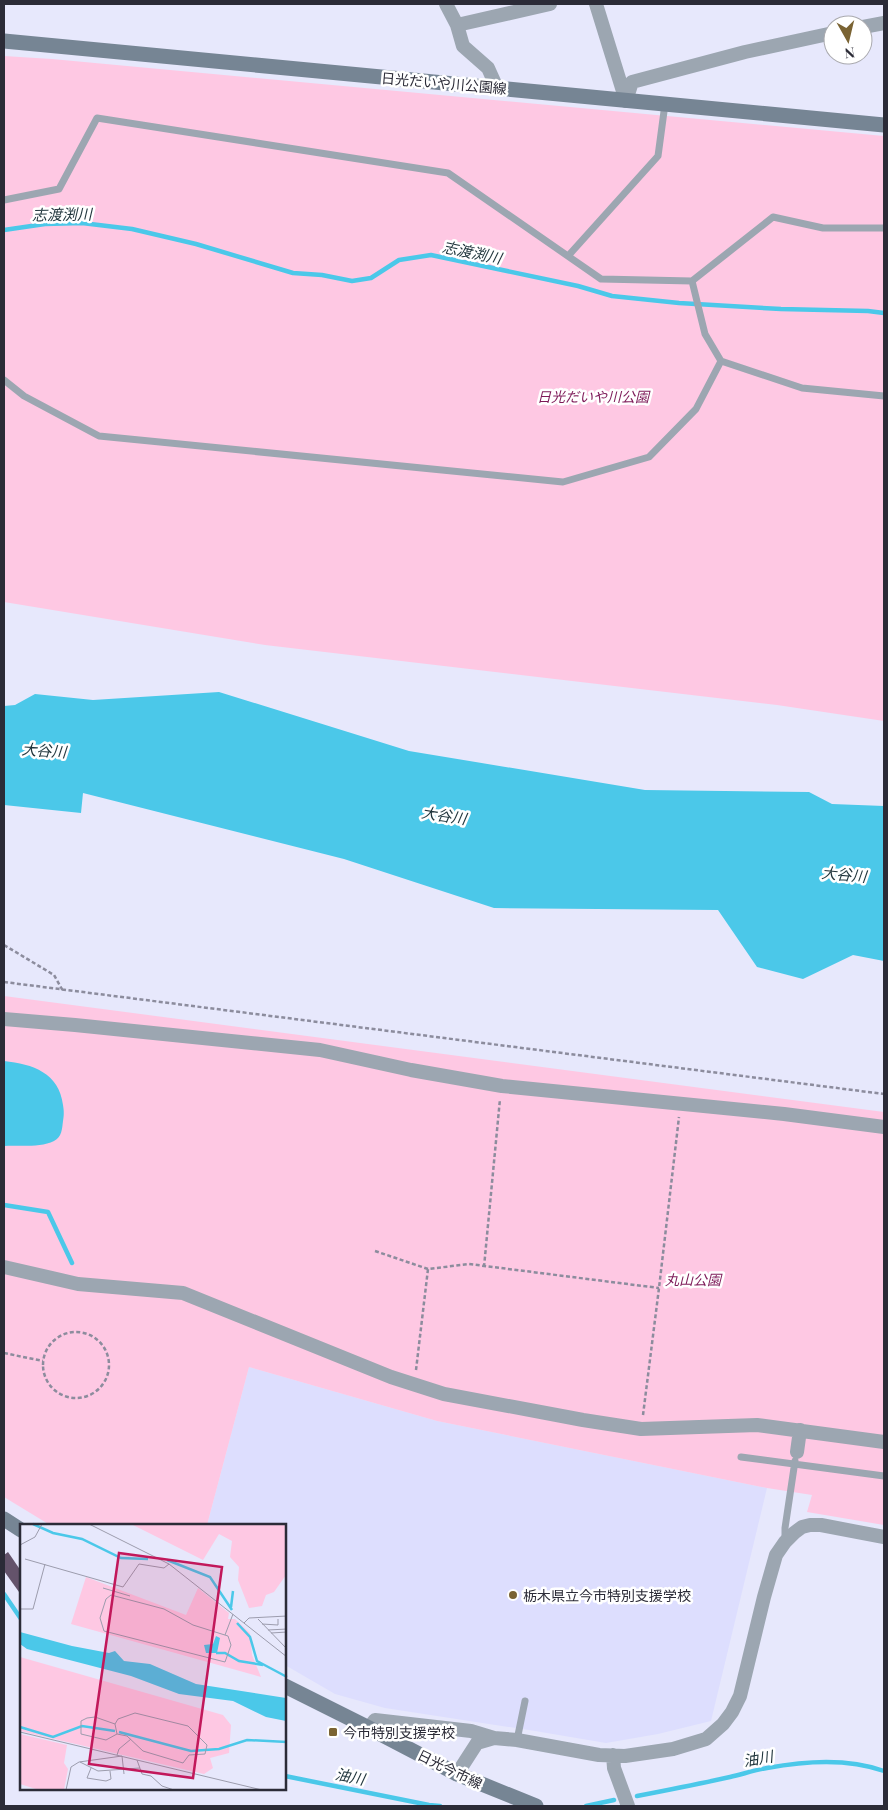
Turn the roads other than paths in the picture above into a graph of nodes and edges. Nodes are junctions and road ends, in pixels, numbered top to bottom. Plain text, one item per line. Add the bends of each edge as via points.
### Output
1 (446, 4) edge
2 (550, 4) edge
3 (596, 4) edge
4 (457, 25) junction
5 (823, 35) edge
6 (4, 41) edge
7 (497, 88) junction
8 (626, 101) junction
9 (665, 104) junction
10 (884, 125) edge
11 (4, 200) edge
12 (884, 228) edge
13 (568, 256) junction
14 (692, 281) junction
15 (721, 361) junction
16 (4, 380) edge
17 (884, 396) edge
18 (4, 1019) edge
19 (884, 1127) edge
20 (4, 1267) edge
21 (800, 1430) junction
22 (884, 1442) edge
23 (741, 1457) dead end
24 (796, 1458) junction
25 (884, 1476) edge
26 (4, 1519) edge
27 (20, 1529) edge
28 (884, 1537) edge
29 (785, 1542) junction
30 (286, 1686) edge
31 (525, 1701) dead end
32 (370, 1728) junction
33 (494, 1738) junction
34 (517, 1740) junction
35 (613, 1755) junction
36 (457, 1774) junction
37 (536, 1806) edge
38 (628, 1806) edge

1 - 4 street
2 - 4 street
3 - 8 street
4 - 7 street via 462,46 488,68
5 - 8 street via 632,82
6 - 7 main road, 日光だいや川公園線
7 - 8 main road, 日光だいや川公園線
8 - 9 main road, 日光だいや川公園線
9 - 10 main road, 日光だいや川公園線
9 - 13 lane via 658,156
11 - 13 lane via 59,189 97,118 448,173
12 - 14 lane via 824,228 773,217
13 - 14 lane via 601,279
14 - 15 lane via 705,334
15 - 16 lane via 696,408 649,457 563,482 99,436 24,396
15 - 17 lane via 802,388
18 - 19 street via 320,1050 502,1086
20 - 21 street via 78,1284 183,1293 391,1377 444,1394 641,1428 756,1425
21 - 22 street
21 - 24 street
23 - 24 lane
24 - 25 lane
24 - 29 lane
26 - 27 main road
28 - 29 street via 821,1525 802,1527
29 - 35 street via 776,1555 740,1696 723,1724 706,1739 690,1744 645,1754
30 - 32 main road, 日光今市線
31 - 34 lane
32 - 33 street via 375,1720 471,1731
32 - 36 main road, 日光今市線
33 - 34 street
33 - 36 street via 477,1743
34 - 35 street
35 - 38 street via 614,1768
36 - 37 main road, 日光今市線

